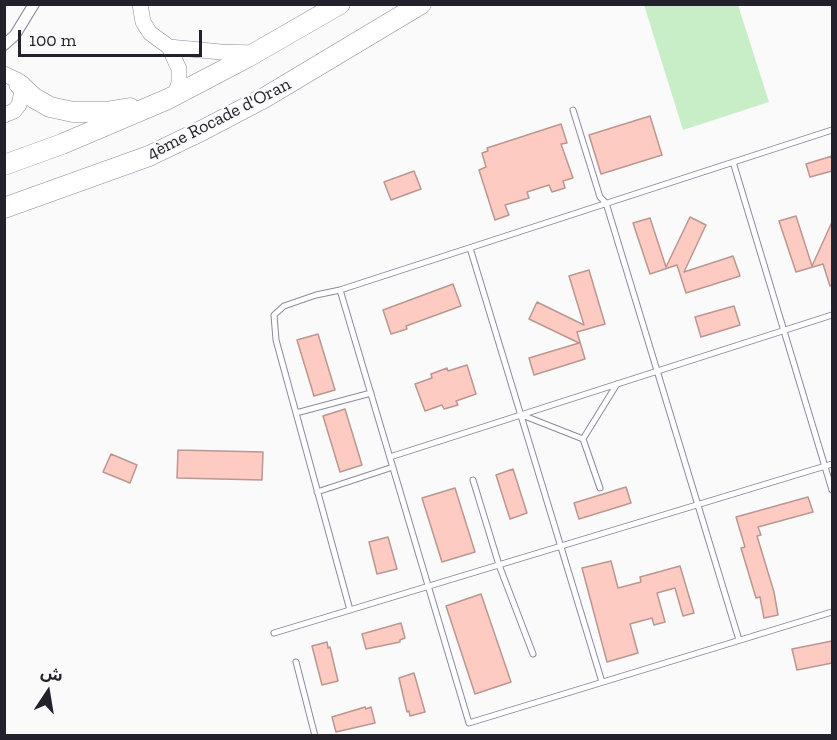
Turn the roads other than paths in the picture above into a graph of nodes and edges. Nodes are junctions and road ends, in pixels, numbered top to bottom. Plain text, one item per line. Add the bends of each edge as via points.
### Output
1 (34, 4) edge
2 (140, 4) edge
3 (340, 4) edge
4 (422, 4) edge
5 (4, 45) edge
6 (169, 47) junction
7 (256, 53) junction
8 (10, 75) edge
9 (172, 96) junction
10 (573, 110) dead end
11 (4, 115) edge
12 (832, 130) edge
13 (733, 162) junction
14 (4, 165) edge
15 (606, 204) junction
16 (4, 208) edge
17 (470, 248) junction
18 (340, 290) junction
19 (832, 315) edge
20 (783, 331) junction
21 (658, 371) junction
22 (617, 384) junction
23 (371, 393) junction
24 (296, 413) junction
25 (522, 415) junction
26 (583, 439) junction
27 (390, 457) junction
28 (832, 464) edge
29 (825, 466) junction
30 (393, 467) junction
31 (472, 480) dead end
32 (600, 488) dead end
33 (832, 490) edge
34 (317, 492) junction
35 (699, 505) junction
36 (562, 546) junction
37 (499, 565) junction
38 (429, 587) junction
39 (350, 610) junction
40 (832, 612) edge
41 (274, 633) dead end
42 (739, 640) junction
43 (533, 654) dead end
44 (296, 662) dead end
45 (602, 682) junction
46 (315, 735) edge

1 - 5 street
2 - 6 street via 143,22 150,33
3 - 7 highway
4 - 16 highway, 4ème Rocade d'Oran via 264,98 149,156
6 - 7 street
6 - 9 street via 179,82
7 - 9 highway
8 - 9 highway via 34,98 50,107 73,112 105,112
8 - 11 street via 22,98 14,111
9 - 14 highway
10 - 15 lane via 600,197
12 - 13 lane
13 - 15 lane
13 - 20 lane
15 - 17 lane
15 - 21 lane
17 - 18 lane
17 - 25 lane
18 - 23 lane
18 - 24 lane via 284,306 274,315 276,340
19 - 20 lane
20 - 21 lane
20 - 29 lane
21 - 22 lane
21 - 35 lane
22 - 25 lane
22 - 26 lane
23 - 24 lane
23 - 27 lane
24 - 34 lane
25 - 26 lane
25 - 27 lane
25 - 36 lane
26 - 32 lane
27 - 30 lane
28 - 29 lane
29 - 33 lane
29 - 35 lane
30 - 34 lane
30 - 38 lane
31 - 37 lane
34 - 39 lane
35 - 36 lane
35 - 42 lane
36 - 37 lane
36 - 45 lane
37 - 38 lane
37 - 43 lane
38 - 39 lane
38 - 45 lane via 469,723
39 - 41 lane
40 - 42 lane
42 - 45 lane
44 - 46 lane

